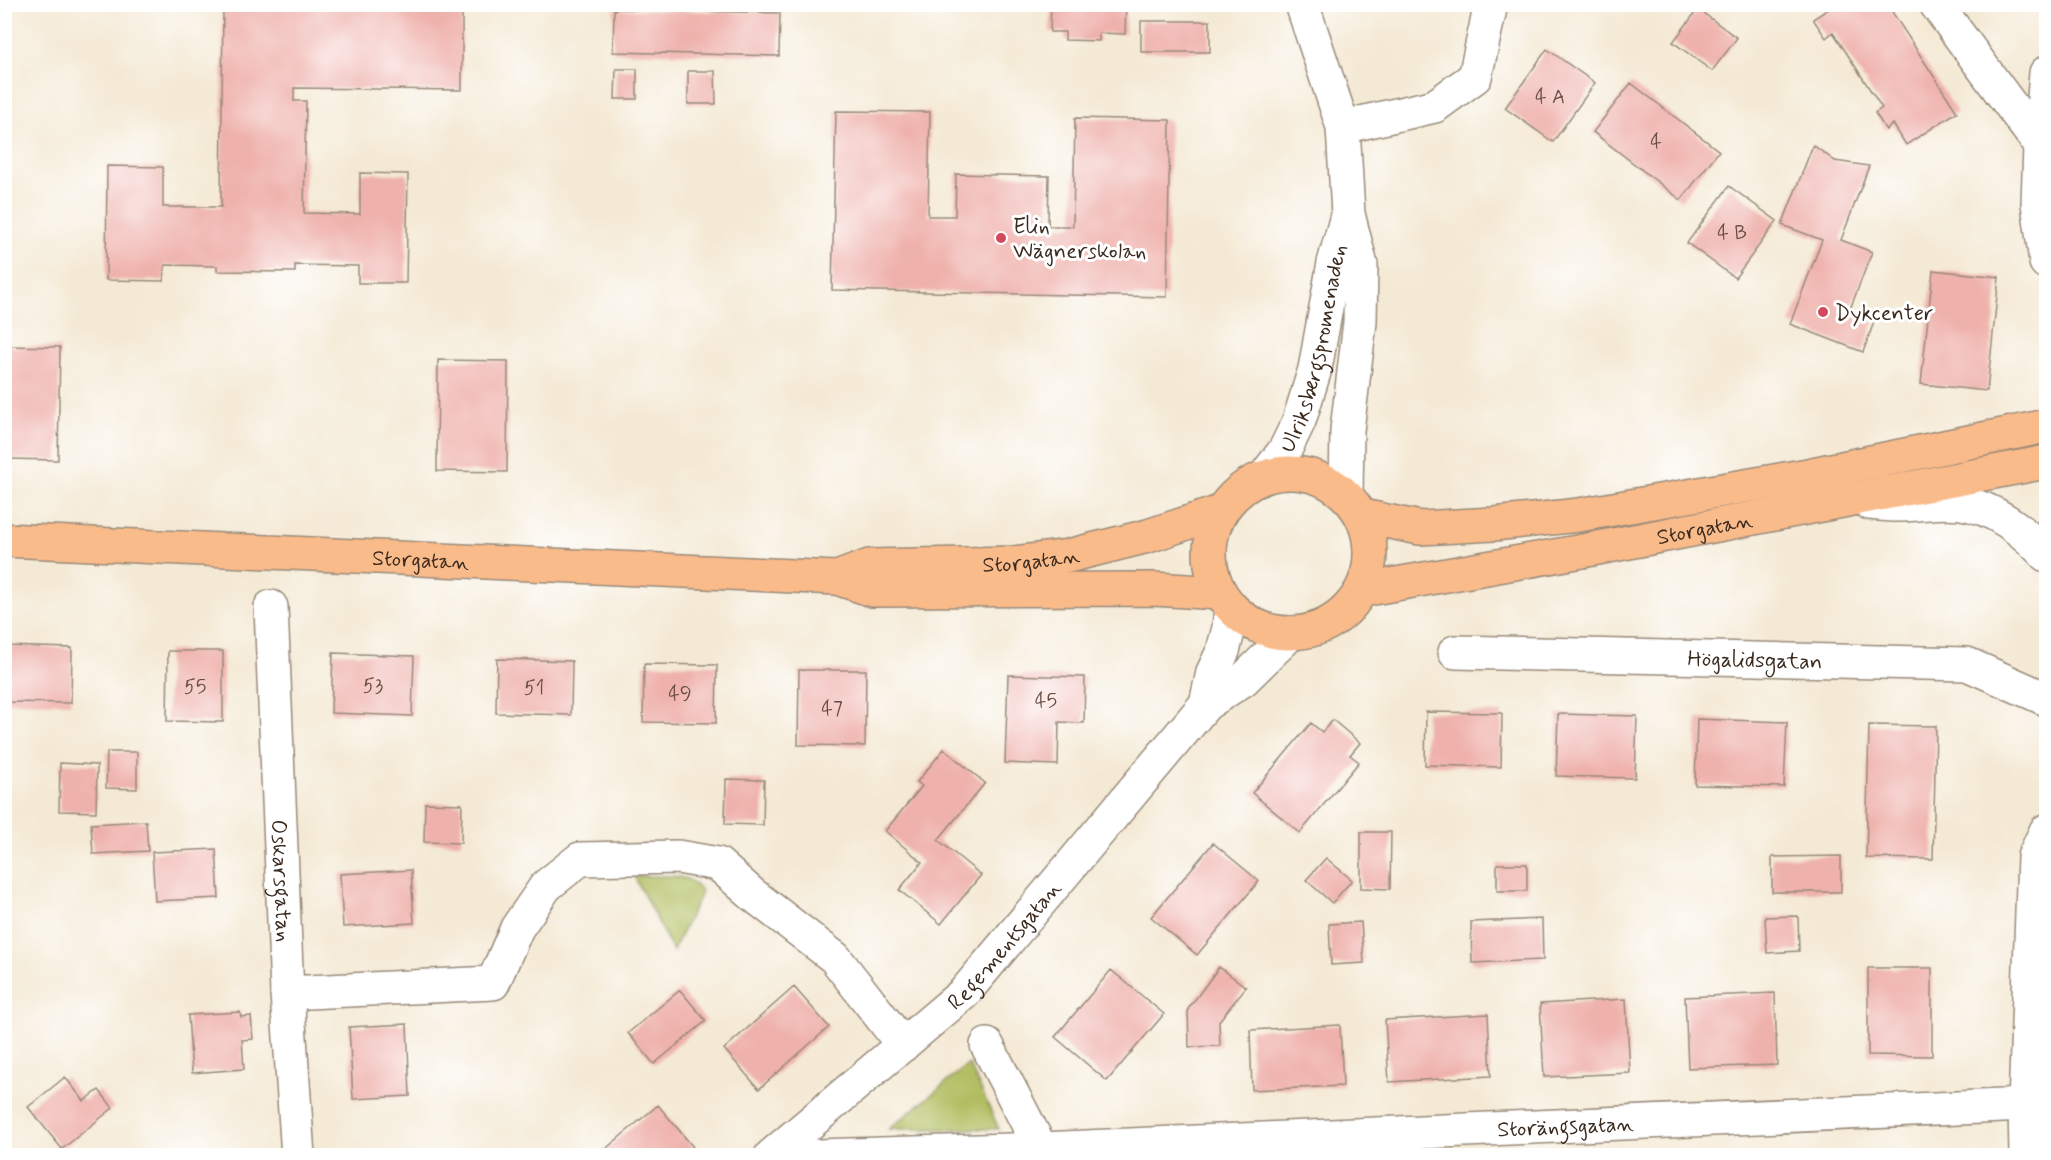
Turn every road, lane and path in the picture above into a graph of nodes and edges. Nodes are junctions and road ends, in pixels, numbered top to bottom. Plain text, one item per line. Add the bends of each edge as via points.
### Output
1 (1302, 4) edge
2 (1491, 4) edge
3 (1936, 4) edge
4 (2046, 73) edge
5 (1343, 127) junction
6 (2040, 145) junction
7 (1348, 214) junction
8 (2046, 262) edge
9 (2046, 426) edge
10 (2046, 462) edge
11 (1266, 475) junction
12 (1844, 500) junction
13 (1354, 505) junction
14 (1220, 512) junction
15 (4, 540) edge
16 (2046, 555) edge
17 (837, 578) junction
18 (1362, 590) junction
19 (1226, 601) junction
20 (271, 606) dead end
21 (1291, 633) junction
22 (1455, 652) dead end
23 (2046, 699) edge
24 (1206, 704) junction
25 (2046, 831) edge
26 (287, 993) junction
27 (903, 1045) junction
28 (987, 1045) dead end
29 (2036, 1106) edge
30 (1041, 1152) edge
31 (298, 1155) edge
32 (771, 1155) edge
33 (818, 1155) edge
34 (2026, 1155) edge

1 - 5 street, Ulriksbergspromenaden
2 - 5 street via 1475,77 1435,106
3 - 6 street
4 - 6 street
5 - 7 street, Ulriksbergspromenaden
6 - 8 street via 2038,202
7 - 11 street, Ulriksbergspromenaden via 1334,263 1315,369 1299,421 1285,450
7 - 13 street, Ulriksbergspromenaden via 1361,265 1360,322 1347,430
9 - 13 main road, Storgatan via 1808,475 1579,515 1420,528
10 - 12 main road, Storgatan
11 - 13 main road via 1310,474 1328,481
11 - 14 main road via 1249,482
12 - 16 street via 1895,505 1962,503 2005,519
12 - 18 main road, Storgatan
13 - 18 main road via 1370,540 1370,565
14 - 17 main road, Storgatan via 1148,536 1068,556 1013,563 869,566
14 - 19 main road via 1209,544 1210,563
15 - 17 main road, Storgatan
17 - 19 main road, Storgatan via 872,590 1154,589
18 - 21 main road via 1349,608 1332,621 1312,630
19 - 21 main road via 1242,618 1265,630
19 - 24 street, Regementsgatan via 1229,628
20 - 26 street, Oskarsgatan
21 - 24 street, Regementsgatan via 1243,681
22 - 23 street, Högalidsgatan via 1967,664
24 - 27 street, Regementsgatan via 964,993
25 - 29 street via 2034,856
26 - 27 street via 493,983 517,927 546,886 580,859 678,856 718,864 835,958
26 - 31 street, Oskarsgatan
27 - 32 street, Regementsgatan
28 - 30 street
29 - 30 street, Storängsgatan
29 - 34 street
30 - 33 street, Storängsgatan

